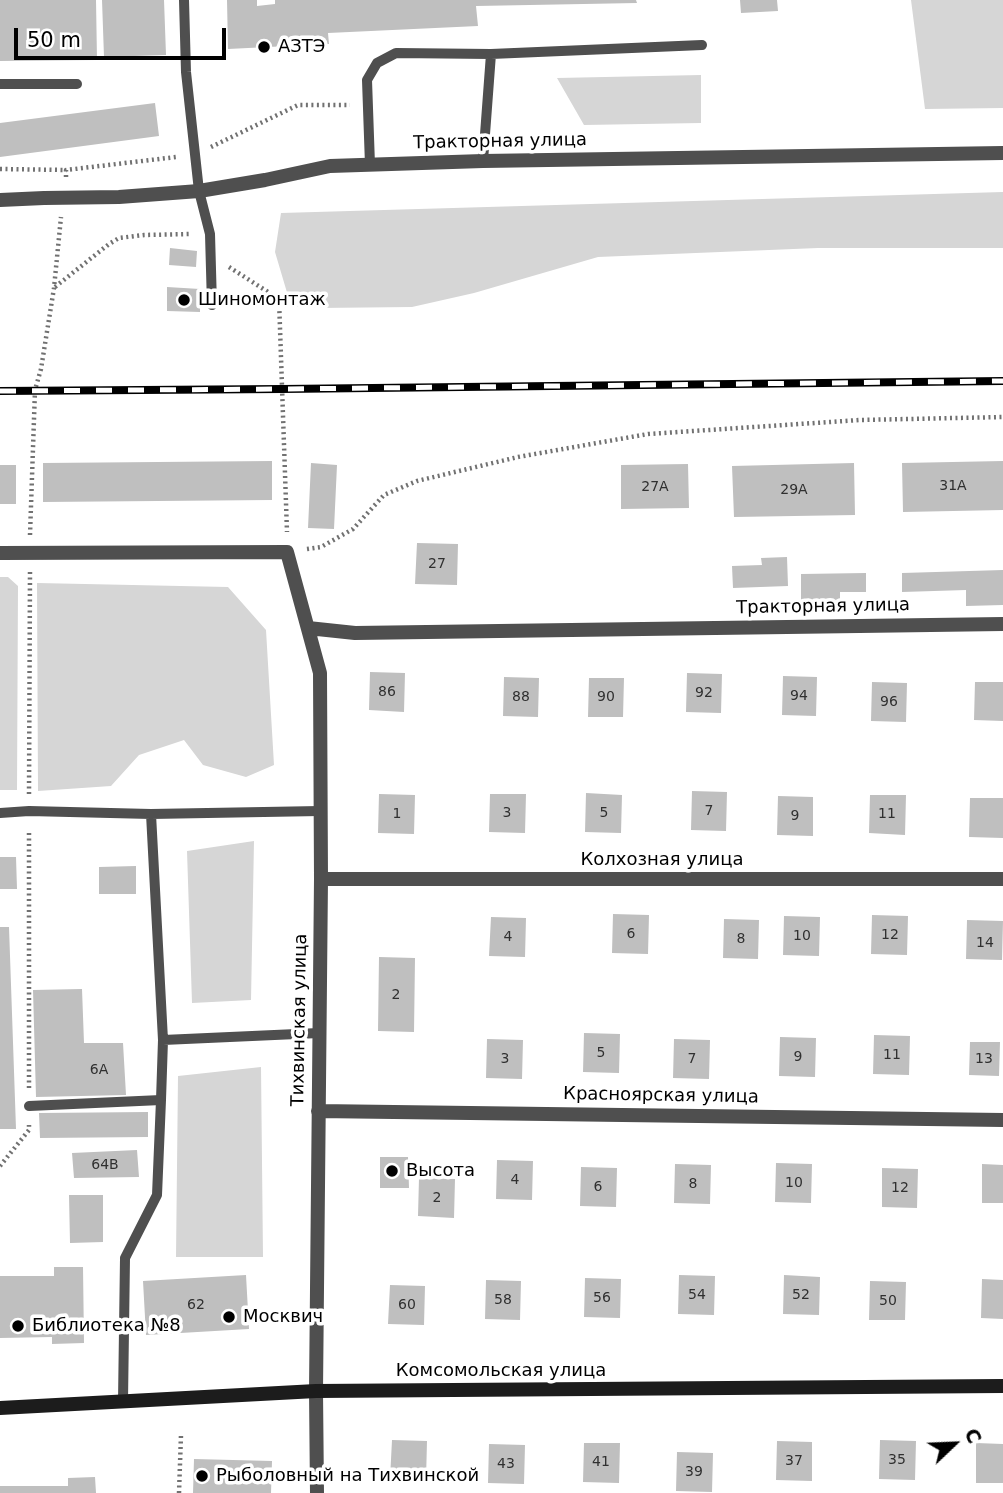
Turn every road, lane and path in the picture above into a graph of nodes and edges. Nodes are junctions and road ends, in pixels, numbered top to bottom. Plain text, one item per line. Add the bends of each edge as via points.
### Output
1 (184, 0) edge
2 (702, 45) dead end
3 (491, 54) junction
4 (78, 84) dead end
5 (0, 85) edge
6 (368, 105) junction
7 (1003, 153) edge
8 (195, 155) junction
9 (483, 161) junction
10 (370, 165) junction
11 (0, 169) edge
12 (66, 170) junction
13 (199, 191) junction
14 (64, 198) junction
15 (0, 200) edge
16 (210, 234) junction
17 (211, 255) junction
18 (54, 288) junction
19 (212, 305) dead end
20 (1003, 417) edge
21 (30, 552) junction
22 (287, 552) junction
23 (0, 553) edge
24 (1003, 624) edge
25 (308, 628) junction
26 (29, 811) junction
27 (320, 811) junction
28 (0, 813) edge
29 (151, 814) junction
30 (320, 879) junction
31 (1003, 879) edge
32 (319, 1033) junction
33 (163, 1040) junction
34 (161, 1100) junction
35 (29, 1106) junction
36 (318, 1111) junction
37 (1003, 1120) edge
38 (0, 1166) edge
39 (1003, 1386) edge
40 (316, 1391) junction
41 (123, 1401) junction
42 (0, 1408) edge
43 (181, 1435) dead end
44 (180, 1493) edge
45 (317, 1493) edge

1 - 8 lane
2 - 3 lane
3 - 6 lane via 396,53 377,64 367,80
3 - 9 lane
4 - 5 lane
6 - 8 path via 298,105
6 - 10 lane
7 - 9 street, Тракторная улица
8 - 12 path
8 - 13 lane
9 - 10 street, Тракторная улица
10 - 13 street, Тракторная улица via 330,166
11 - 12 path
12 - 14 path
13 - 14 street, Тракторная улица
13 - 16 lane
14 - 15 street, Тракторная улица
14 - 18 path
16 - 17 lane
16 - 18 path via 119,238
17 - 19 lane
17 - 22 path via 279,299
18 - 21 path via 35,390
20 - 22 path via 860,420 648,434 518,457 417,481 384,495 353,528 321,547
21 - 22 street
21 - 23 street
21 - 26 path
22 - 25 street, Тихвинская улица
24 - 25 street, Тракторная улица via 355,633
25 - 27 street, Тихвинская улица via 320,673
26 - 28 lane
26 - 29 lane
26 - 35 path
27 - 29 lane
27 - 30 street, Тихвинская улица
29 - 33 lane
30 - 31 street, Колхозная улица
30 - 32 street, Тихвинская улица
32 - 33 lane
32 - 36 street, Тихвинская улица
33 - 34 lane
34 - 35 lane
34 - 41 lane via 157,1195 125,1258
35 - 38 path via 29,1130
36 - 37 street, Красноярская улица
36 - 40 street, Тихвинская улица
39 - 40 main road, Комсомольская улица
40 - 41 main road, Комсомольская улица
40 - 45 street, Тихвинская улица
41 - 42 main road, Комсомольская улица
43 - 44 path

